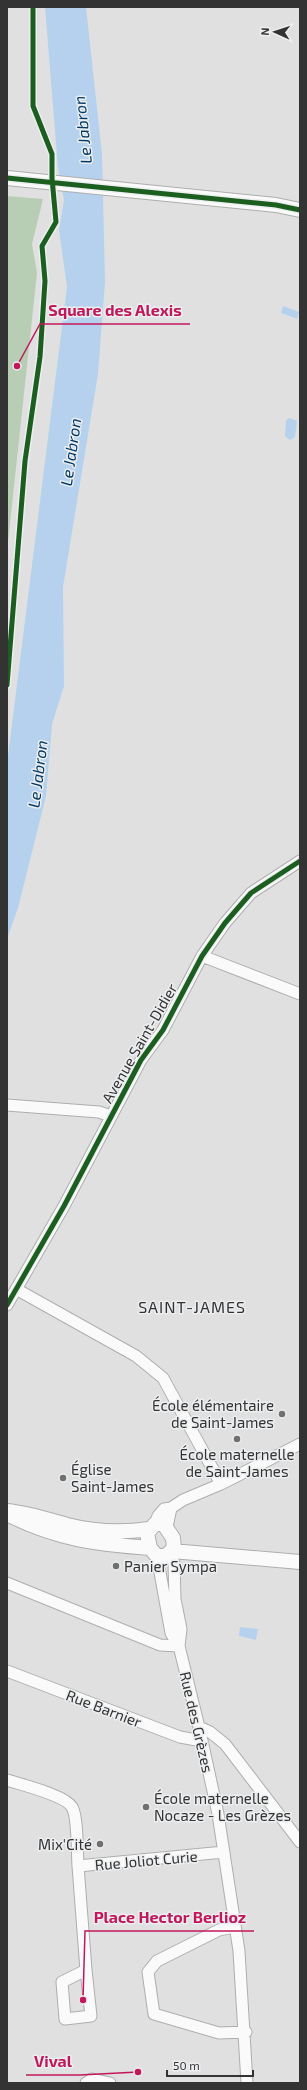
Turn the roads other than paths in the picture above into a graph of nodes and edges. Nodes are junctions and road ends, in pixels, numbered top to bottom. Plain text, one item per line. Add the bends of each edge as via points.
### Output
1 (7, 178) edge
2 (300, 210) edge
3 (300, 861) edge
4 (202, 956) junction
5 (300, 994) edge
6 (7, 1105) edge
7 (111, 1116) junction
8 (16, 1289) junction
9 (7, 1305) edge
10 (300, 1444) edge
11 (221, 1484) junction
12 (7, 1510) edge
13 (7, 1514) edge
14 (162, 1541) junction
15 (300, 1562) edge
16 (7, 1583) edge
17 (179, 1646) junction
18 (7, 1671) edge
19 (199, 1727) junction
20 (202, 1741) junction
21 (7, 1780) edge
22 (300, 1842) edge
23 (224, 1852) junction
24 (78, 1866) junction
25 (234, 1927) junction
26 (86, 1970) dead end
27 (246, 2032) junction
28 (86, 2083) edge
29 (110, 2083) edge
30 (248, 2083) edge

1 - 2 main road via 276,205
3 - 4 street, Avenue Saint-Didier via 251,893 225,923
4 - 5 street
4 - 7 street, Avenue Saint-Didier via 163,1030 141,1060
6 - 7 street via 99,1112
7 - 8 street, Avenue Saint-Didier via 64,1206
8 - 9 street, Avenue Saint-Didier
8 - 11 street via 136,1356 163,1378
10 - 11 street
11 - 14 street via 183,1500 171,1508
12 - 14 main road via 28,1513 67,1525 122,1532
13 - 14 main road via 64,1537 92,1543
14 - 15 main road via 208,1553
14 - 17 street, Rue des Grèzes via 171,1633
14 - 17 street, Rue des Grèzes via 174,1563 175,1599 181,1629
16 - 17 street via 160,1645
17 - 19 street, Rue des Grèzes
18 - 20 street, Rue Barnier via 180,1738
19 - 20 street, Rue des Grèzes
19 - 22 street via 225,1744
20 - 23 street, Rue des Grèzes
21 - 24 street, Rue Joliot Curie via 61,1798 72,1807 75,1816
23 - 24 street, Rue Joliot Curie
23 - 25 street, Rue des Grèzes
24 - 26 street
25 - 27 street, Rue des Grèzes via 239,1951
25 - 27 street via 220,1930 157,1961 148,1972 154,2014 219,2033
27 - 30 street, Rue des Grèzes
28 - 29 street via 99,2080

